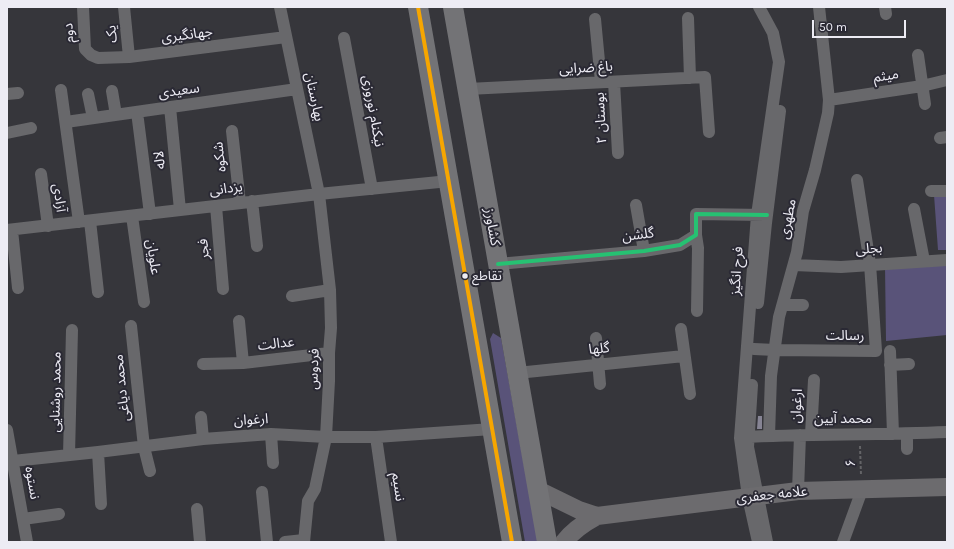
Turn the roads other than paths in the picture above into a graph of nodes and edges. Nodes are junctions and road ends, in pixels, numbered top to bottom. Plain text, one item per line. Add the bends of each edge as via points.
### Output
1 (83, 7) edge
2 (124, 7) edge
3 (280, 7) edge
4 (418, 7) edge
5 (453, 7) edge
6 (759, 7) edge
7 (768, 7) edge
8 (819, 7) edge
9 (688, 18) dead end
10 (595, 19) dead end
11 (286, 37) junction
12 (344, 38) dead end
13 (91, 55) joint
14 (918, 55) dead end
15 (129, 58) junction
16 (690, 78) junction
17 (947, 80) edge
18 (601, 82) junction
19 (614, 82) junction
20 (922, 86) junction
21 (468, 89) junction
22 (61, 90) dead end
23 (297, 90) junction
24 (112, 91) dead end
25 (88, 94) dead end
26 (829, 100) junction
27 (925, 104) dead end
28 (170, 107) junction
29 (138, 112) junction
30 (116, 115) junction
31 (93, 118) junction
32 (66, 122) junction
33 (31, 128) dead end
34 (232, 131) dead end
35 (709, 132) dead end
36 (7, 133) edge
37 (618, 153) dead end
38 (41, 174) dead end
39 (857, 180) dead end
40 (448, 181) junction
41 (372, 189) junction
42 (931, 191) dead end
43 (947, 191) edge
44 (319, 194) junction
45 (246, 202) junction
46 (636, 205) dead end
47 (216, 206) junction
48 (914, 209) dead end
49 (180, 210) junction
50 (150, 214) junction
51 (761, 215) junction
52 (132, 216) junction
53 (84, 221) junction
54 (48, 226) junction
55 (10, 230) edge
56 (696, 235) junction
57 (257, 246) dead end
58 (644, 250) junction
59 (947, 260) edge
60 (924, 261) junction
61 (498, 264) junction
62 (870, 264) junction
63 (794, 265) junction
64 (18, 288) dead end
65 (223, 289) dead end
66 (330, 290) junction
67 (98, 292) dead end
68 (292, 296) dead end
69 (144, 302) dead end
70 (783, 305) junction
71 (803, 305) dead end
72 (698, 311) dead end
73 (239, 321) dead end
74 (130, 326) dead end
75 (681, 329) dead end
76 (72, 330) dead end
77 (596, 338) dead end
78 (754, 349) junction
79 (775, 350) junction
80 (890, 351) dead end
81 (329, 353) junction
82 (684, 356) junction
83 (243, 363) junction
84 (203, 364) dead end
85 (599, 364) junction
86 (909, 364) dead end
87 (890, 365) junction
88 (517, 373) junction
89 (814, 380) dead end
90 (600, 384) dead end
91 (690, 394) dead end
92 (201, 417) dead end
93 (492, 429) junction
94 (7, 430) edge
95 (947, 432) edge
96 (271, 434) junction
97 (805, 434) junction
98 (893, 434) junction
99 (907, 434) junction
100 (769, 436) junction
101 (326, 437) junction
102 (376, 437) junction
103 (744, 437) junction
104 (203, 439) junction
105 (144, 447) junction
106 (907, 449) dead end
107 (98, 452) junction
108 (69, 455) junction
109 (13, 461) junction
110 (273, 463) dead end
111 (150, 471) dead end
112 (947, 487) edge
113 (538, 490) junction
114 (862, 490) junction
115 (798, 491) junction
116 (262, 492) dead end
117 (13, 496) edge
118 (753, 497) junction
119 (102, 504) dead end
120 (197, 509) dead end
121 (59, 514) dead end
122 (597, 516) junction
123 (23, 519) junction
124 (304, 541) edge
125 (27, 542) edge
126 (200, 542) edge
127 (267, 542) edge
128 (285, 542) edge
129 (391, 542) edge
130 (512, 542) edge
131 (547, 542) edge
132 (564, 542) edge
133 (758, 542) edge
134 (767, 542) edge
135 (843, 542) edge

1 - 13 street, دوم via 86,49
2 - 15 street, یک
3 - 11 street, بهارستان
4 - 40 main road
5 - 21 main road, کشاورز
6 - 51 street, فرح انگیز via 773,33 779,62
7 - 51 street via 787,59
8 - 26 street, مطهری
9 - 16 street
10 - 18 street
11 - 15 street, جهانگیری
11 - 23 street, بهارستان
12 - 41 street, نیکنام نوروزی
13 - 15 street, جهانگیری via 98,58
14 - 20 street
16 - 19 street, باغ ضرایی
16 - 35 street, باغ ضرایی via 705,77
17 - 20 street, میثم
18 - 19 street, باغ ضرایی
18 - 21 street, باغ ضرایی
19 - 37 street, بوستان ۲
20 - 26 street, میثم
20 - 27 street
21 - 61 main road, کشاورز
22 - 32 street
23 - 28 street, سعیدی
23 - 44 street, بهارستان
24 - 30 street
25 - 31 street
26 - 63 street, مطهری
28 - 29 street, سعیدی
28 - 49 street, لاله
29 - 30 street, سعیدی
29 - 50 street
30 - 31 street, سعیدی
31 - 32 street, سعیدی
32 - 53 street
33 - 36 street
34 - 45 street, شکوه
38 - 54 street, آزادی
39 - 62 street
40 - 41 street, یزدانی
40 - 93 main road
41 - 44 street, یزدانی
42 - 43 street
44 - 45 street, یزدانی
44 - 66 street, فردوس
45 - 47 street, یزدانی
45 - 57 street, شکوه
46 - 58 street
47 - 49 street, یزدانی
47 - 65 street, فجر
48 - 60 street
49 - 50 street, یزدانی
50 - 52 street, یزدانی
51 - 56 street via 696,214
51 - 78 street
51 - 103 street, فرح انگیز
52 - 53 street, یزدانی
52 - 69 street, علویان
53 - 54 street, یزدانی
53 - 67 street
54 - 55 street, یزدانی
55 - 64 street
56 - 58 street, گلشن via 680,245
56 - 72 street
58 - 61 street, گلشن
59 - 60 street, بجلی
60 - 62 street, بجلی
61 - 88 main road, کشاورز
62 - 63 street, بجلی via 826,267
62 - 79 street, رسالت via 876,351
63 - 70 street, مطهری
66 - 68 street
66 - 81 street, فردوس via 332,328
70 - 71 street
70 - 79 street, مطهری
73 - 83 street, عدالت
74 - 105 street, محمد دیاغی
75 - 82 street
76 - 108 street, محمد روشنایی
77 - 85 street
78 - 79 street
78 - 103 street
79 - 100 street, مطهری via 771,376
80 - 87 street
81 - 83 street, عدالت
81 - 101 street, فردوس
82 - 85 street, گلها
82 - 91 street
83 - 84 street
85 - 88 street, گلها
85 - 90 street
86 - 87 street
87 - 98 street
88 - 113 main road, کشاورز
89 - 97 street, ارغوان
92 - 104 street
93 - 102 street, ارغوان
93 - 130 main road
94 - 109 street, نستوه
95 - 99 street, محمد آیین
96 - 101 street, ارغوان
96 - 104 street, ارغوان
96 - 110 street
97 - 98 street, محمد آیین
97 - 100 street, محمد آیین
97 - 115 street
98 - 99 street, محمد آیین
99 - 106 street
100 - 103 street, محمد آیین
101 - 102 street, ارغوان
101 - 124 street, فردوس via 315,489 308,500
102 - 129 street, نسیم
103 - 118 street via 748,447
104 - 105 street, ارغوان
105 - 107 street, ارغوان
105 - 111 street, محمد دیاغی
107 - 108 street, ارغوان
107 - 119 street
108 - 109 street, ارغوان
109 - 117 street, نستوه
112 - 114 main road, علامه جعفری
113 - 122 main road, علامه جعفری
113 - 131 main road, کشاورز
114 - 115 main road, علامه جعفری
114 - 135 street
115 - 118 main road, علامه جعفری
116 - 127 street
117 - 123 street, نستوه
118 - 122 main road, علامه جعفری
118 - 133 street
118 - 134 street
120 - 126 street
121 - 123 street
122 - 132 main road, علامه جعفری via 582,524
123 - 125 street, نستوه
124 - 128 street

